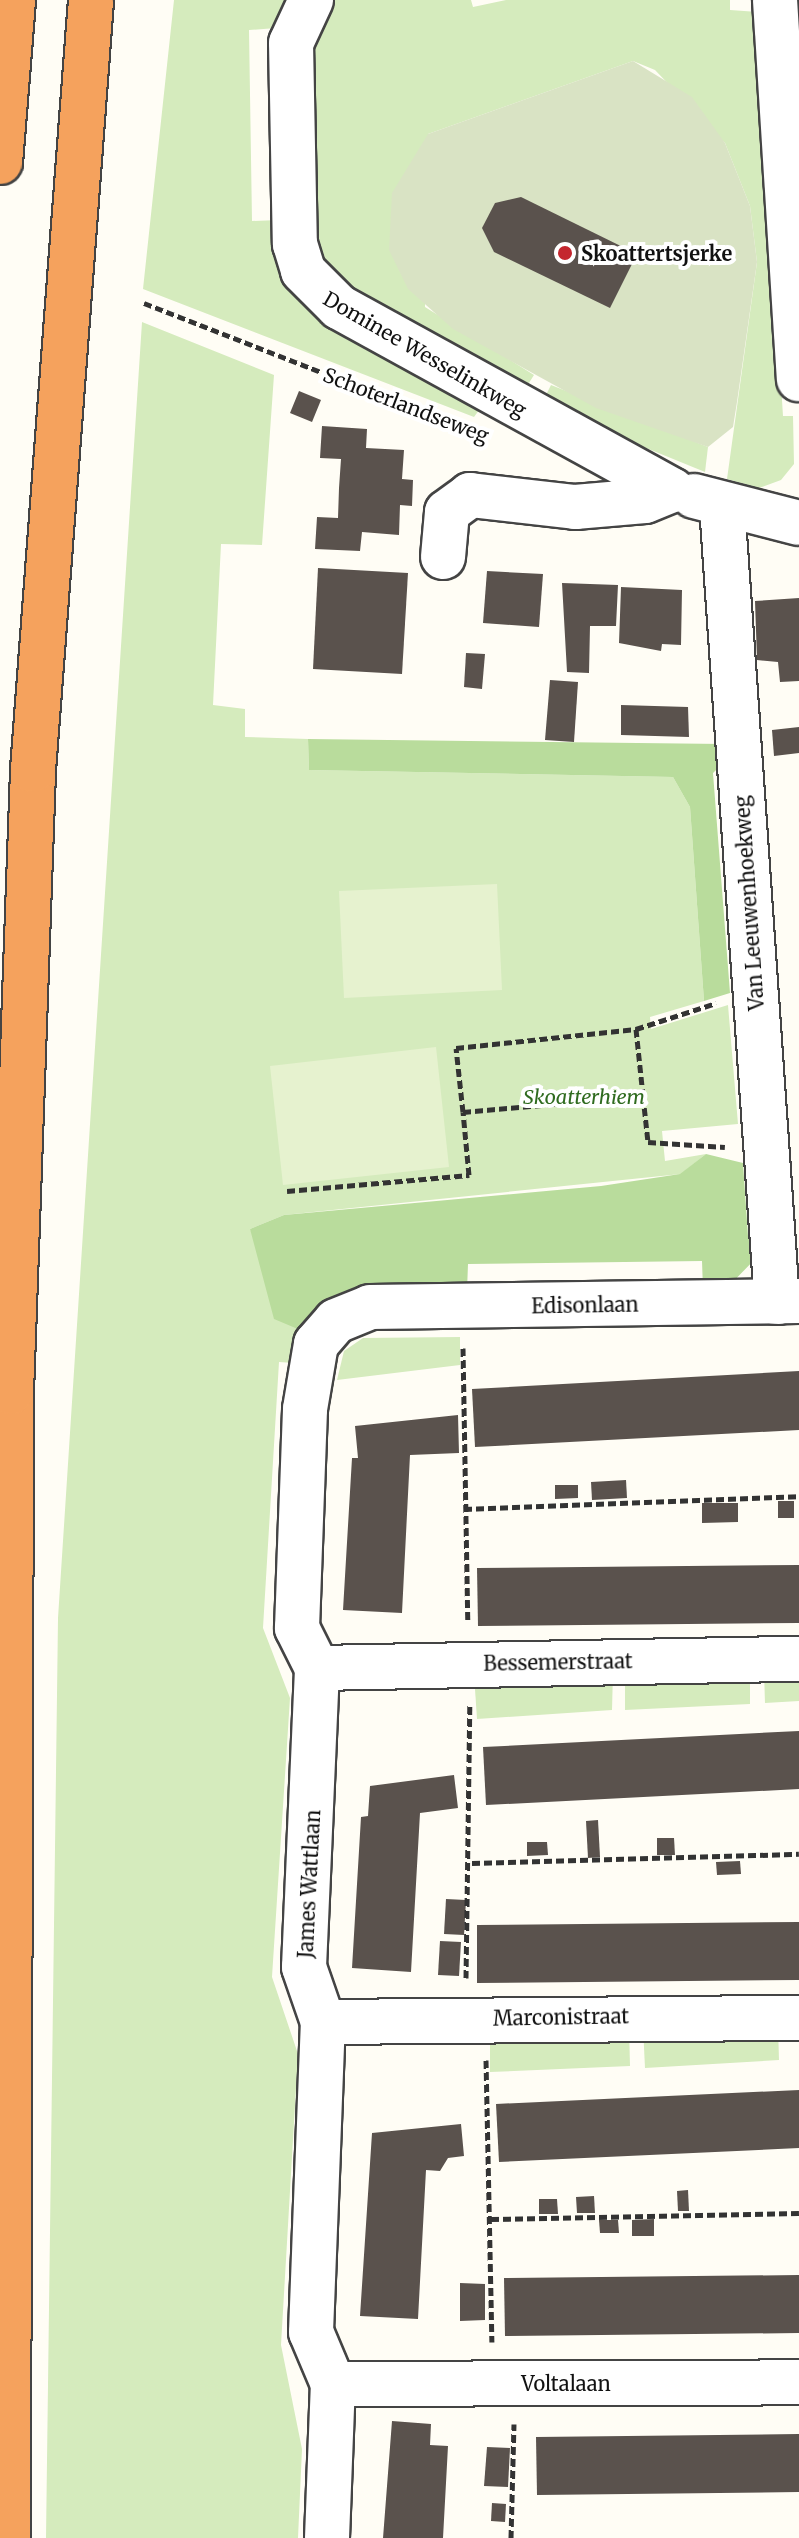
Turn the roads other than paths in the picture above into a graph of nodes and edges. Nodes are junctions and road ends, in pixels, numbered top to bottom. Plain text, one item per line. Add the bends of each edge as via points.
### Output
1 (13, 0) edge
2 (91, 0) edge
3 (311, 0) edge
4 (775, 0) edge
5 (0, 162) edge
6 (799, 379) edge
7 (567, 468) dead end
8 (672, 490) junction
9 (722, 505) junction
10 (799, 523) edge
11 (443, 557) dead end
12 (788, 1302) edge
13 (370, 1307) joint
14 (799, 1659) edge
15 (317, 1668) junction
16 (799, 2018) edge
17 (323, 2022) junction
18 (799, 2382) edge
19 (333, 2384) junction
20 (8, 2538) edge
21 (327, 2538) edge

1 - 5 highway
2 - 20 highway via 33,770 11,1392
3 - 8 street, Dominee Wesselinkweg via 291,43 295,244 303,271 339,307
4 - 6 street
7 - 8 street
8 - 9 street
8 - 11 street via 645,501 575,507 470,495 447,512
9 - 10 street
9 - 12 street, Van Leeuwenhoekweg via 766,1149
12 - 13 street, Edisonlaan
13 - 15 street, James Wattlaan via 326,1330 311,1362 297,1628
14 - 15 street, Bessemerstraat
15 - 17 street, James Wattlaan via 304,1967
16 - 17 street, Marconistraat
17 - 19 street, James Wattlaan via 311,2332
18 - 19 street, Voltalaan
19 - 21 street, James Wattlaan

